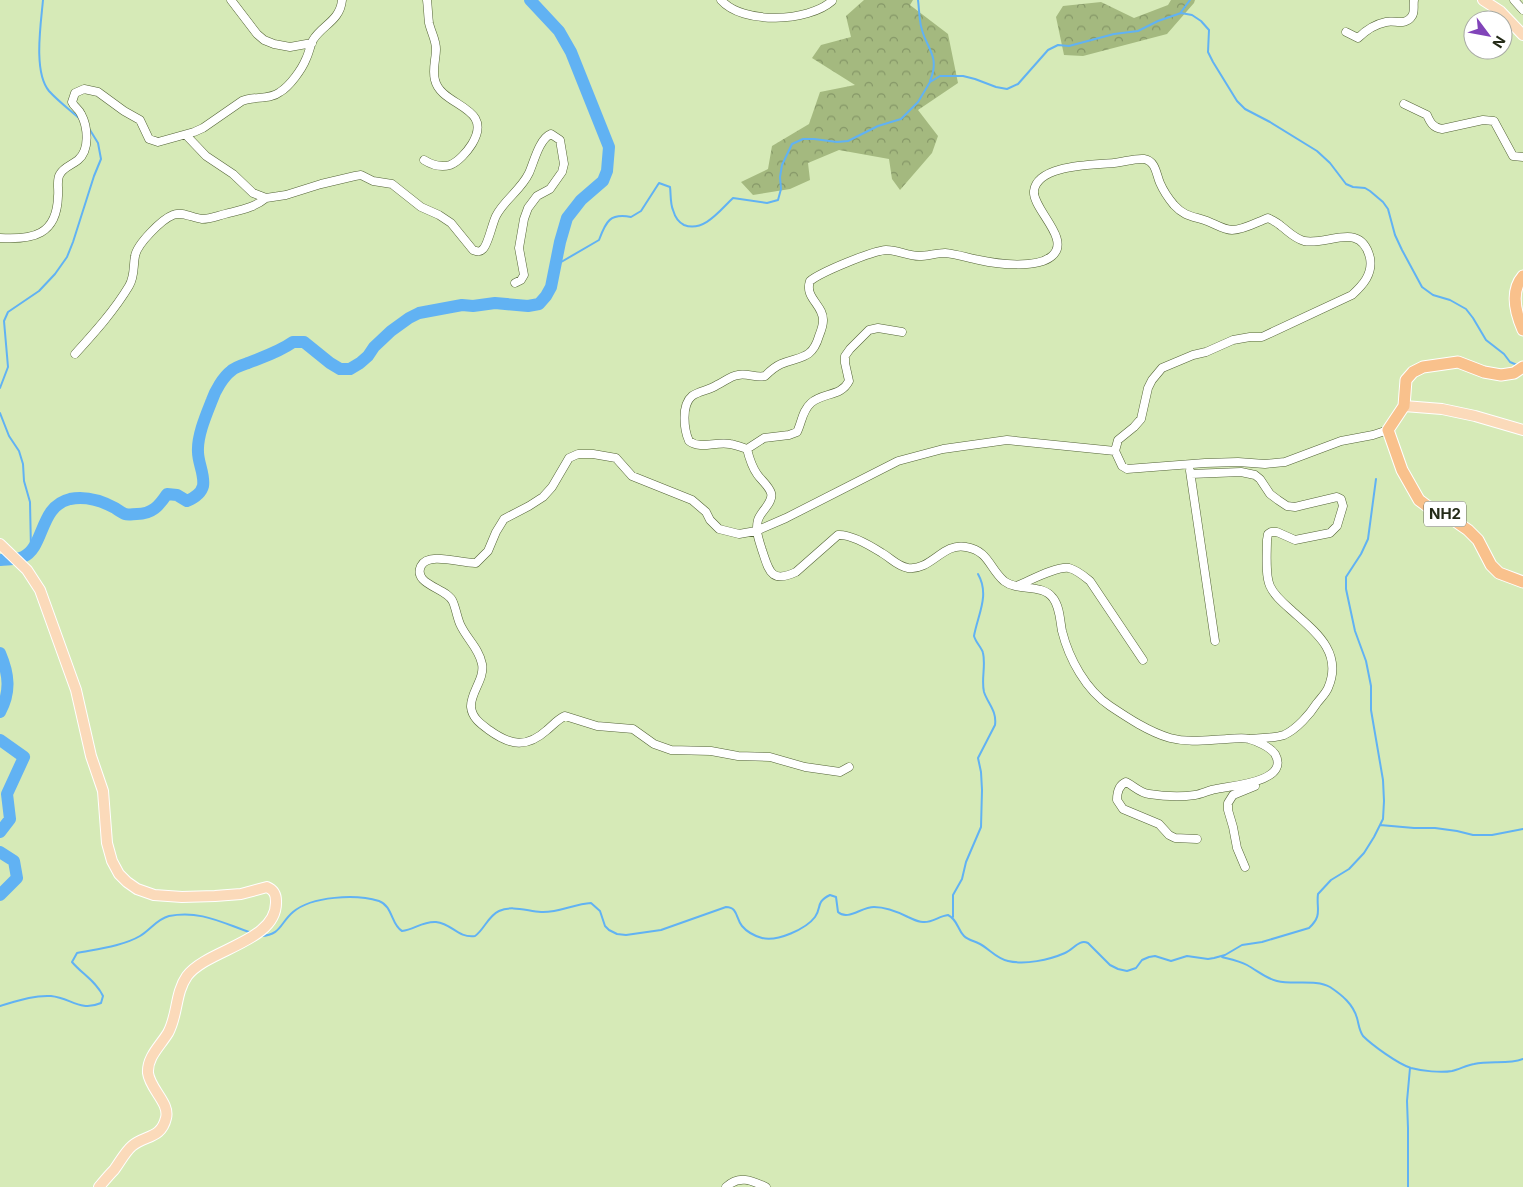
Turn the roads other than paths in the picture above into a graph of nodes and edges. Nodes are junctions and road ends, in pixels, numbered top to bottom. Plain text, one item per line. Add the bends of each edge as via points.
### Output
1 (231, 0) edge
2 (342, 0) edge
3 (427, 0) edge
4 (721, 0) edge
5 (832, 0) edge
6 (1414, 0) edge
7 (1483, 0) edge
8 (1514, 0) edge
9 (1523, 10) edge
10 (1346, 32) dead end
11 (1523, 35) edge
12 (312, 43) junction
13 (1404, 104) dead end
14 (186, 135) junction
15 (1523, 157) edge
16 (424, 160) dead end
17 (266, 198) junction
18 (0, 238) edge
19 (1523, 276) edge
20 (515, 283) dead end
21 (1523, 330) edge
22 (902, 332) dead end
23 (75, 354) dead end
24 (1523, 367) edge
25 (1404, 406) junction
26 (1388, 430) junction
27 (1523, 430) edge
28 (746, 449) junction
29 (1114, 450) junction
30 (1190, 464) junction
31 (1191, 474) junction
32 (756, 531) junction
33 (0, 544) edge
34 (1523, 582) edge
35 (1017, 586) junction
36 (1215, 641) dead end
37 (1143, 660) dead end
38 (1250, 739) junction
39 (849, 767) dead end
40 (1272, 773) junction
41 (1198, 839) dead end
42 (1245, 867) dead end
43 (99, 1187) edge
44 (726, 1187) edge
45 (766, 1187) edge

1 - 12 street via 264,40 290,47
2 - 12 street via 337,15
3 - 16 street via 436,48 435,81 444,94 472,114 478,128 470,147 453,164 438,166
4 - 5 street via 739,12 760,17 799,15 825,6
6 - 10 street via 1412,16 1405,22 1388,22 1367,30 1358,38
7 - 11 main road via 1500,11
8 - 9 street
12 - 14 street via 302,68 280,93 242,101 204,128
13 - 15 street via 1427,115 1438,129 1494,121 1513,156
14 - 17 street via 206,156 233,174 253,193
14 - 18 street via 153,140 146,136 140,120 98,92 79,91 72,102 82,114 86,127 85,149 80,158 59,175 56,213 52,222 48,229 35,234
17 - 20 street via 361,175 392,184 421,207 451,223 473,250 482,251 496,216 527,178 540,145 551,134 560,140 564,164 550,190 537,196 528,208 519,248 524,274
17 - 23 street via 247,209 209,218 177,214 168,218 141,244 135,256 130,283
19 - 21 highway via 1515,299
22 - 28 street via 878,328 869,330 845,356 849,381 844,389 810,403 797,432 764,438
24 - 25 highway via 1514,374 1484,372 1458,362 1423,368 1406,380
25 - 26 highway
25 - 27 main road via 1442,409
26 - 30 street via 1341,441 1285,462
26 - 34 highway, NH2 via 1402,470 1418,500 1468,530 1499,573
28 - 29 street via 729,444 691,443 686,429 686,405 693,396 733,376 765,376 780,364 812,352 823,320 809,294 810,281 857,258 886,250 919,256 947,253 1004,264 1045,260 1053,256 1058,245 1034,192 1042,178 1060,169 1147,160 1154,166 1160,184 1174,205 1186,215 1231,230 1268,218 1305,241 1346,236 1365,245 1371,263 1370,273 1362,287 1352,295 1262,337 1233,340 1162,368 1148,388 1141,419 1118,440
28 - 32 street via 756,473 772,495 758,517
29 - 30 street via 1127,469
29 - 32 street via 1008,440 943,449 898,461
30 - 31 street
31 - 36 street
31 - 38 street via 1248,473 1260,479 1270,494 1288,506 1337,497 1343,506 1337,526 1330,533 1295,540 1277,532 1268,534 1270,586 1277,597 1323,640 1332,662 1332,677 1318,703 1284,735
32 - 35 street via 767,569 780,577 796,572 838,535 844,534 907,568 921,567 956,546 973,549 985,556 1006,582
32 - 39 street via 739,534 719,529 692,500 632,476 616,458 578,454 570,458 552,487 537,502 504,519 488,551 476,563 431,559 423,563 420,573 428,584 451,598 460,625 480,658 483,670 472,699 472,713 492,732 516,744 533,741 565,716 597,726 633,729 654,744 671,750 770,758 840,772
33 - 43 main road via 27,570 40,590 76,690 91,756 104,791 107,843 119,874 137,889 154,895 215,896 267,887 275,893 276,904 270,922 256,934 204,962 187,977 179,991 168,1034 148,1064 148,1075 167,1116 163,1127 153,1136 134,1144
35 - 37 street via 1059,569 1079,572 1090,581
35 - 38 street via 1044,591 1053,598 1072,658 1092,690 1109,705 1168,738 1193,741
38 - 40 street via 1275,755 1277,764
40 - 41 street via 1257,781 1197,795 1150,794 1136,790 1126,782 1119,789 1117,800 1123,809 1159,824 1169,836
40 - 42 street via 1265,782 1233,795 1228,803 1237,848
44 - 45 street via 740,1179

